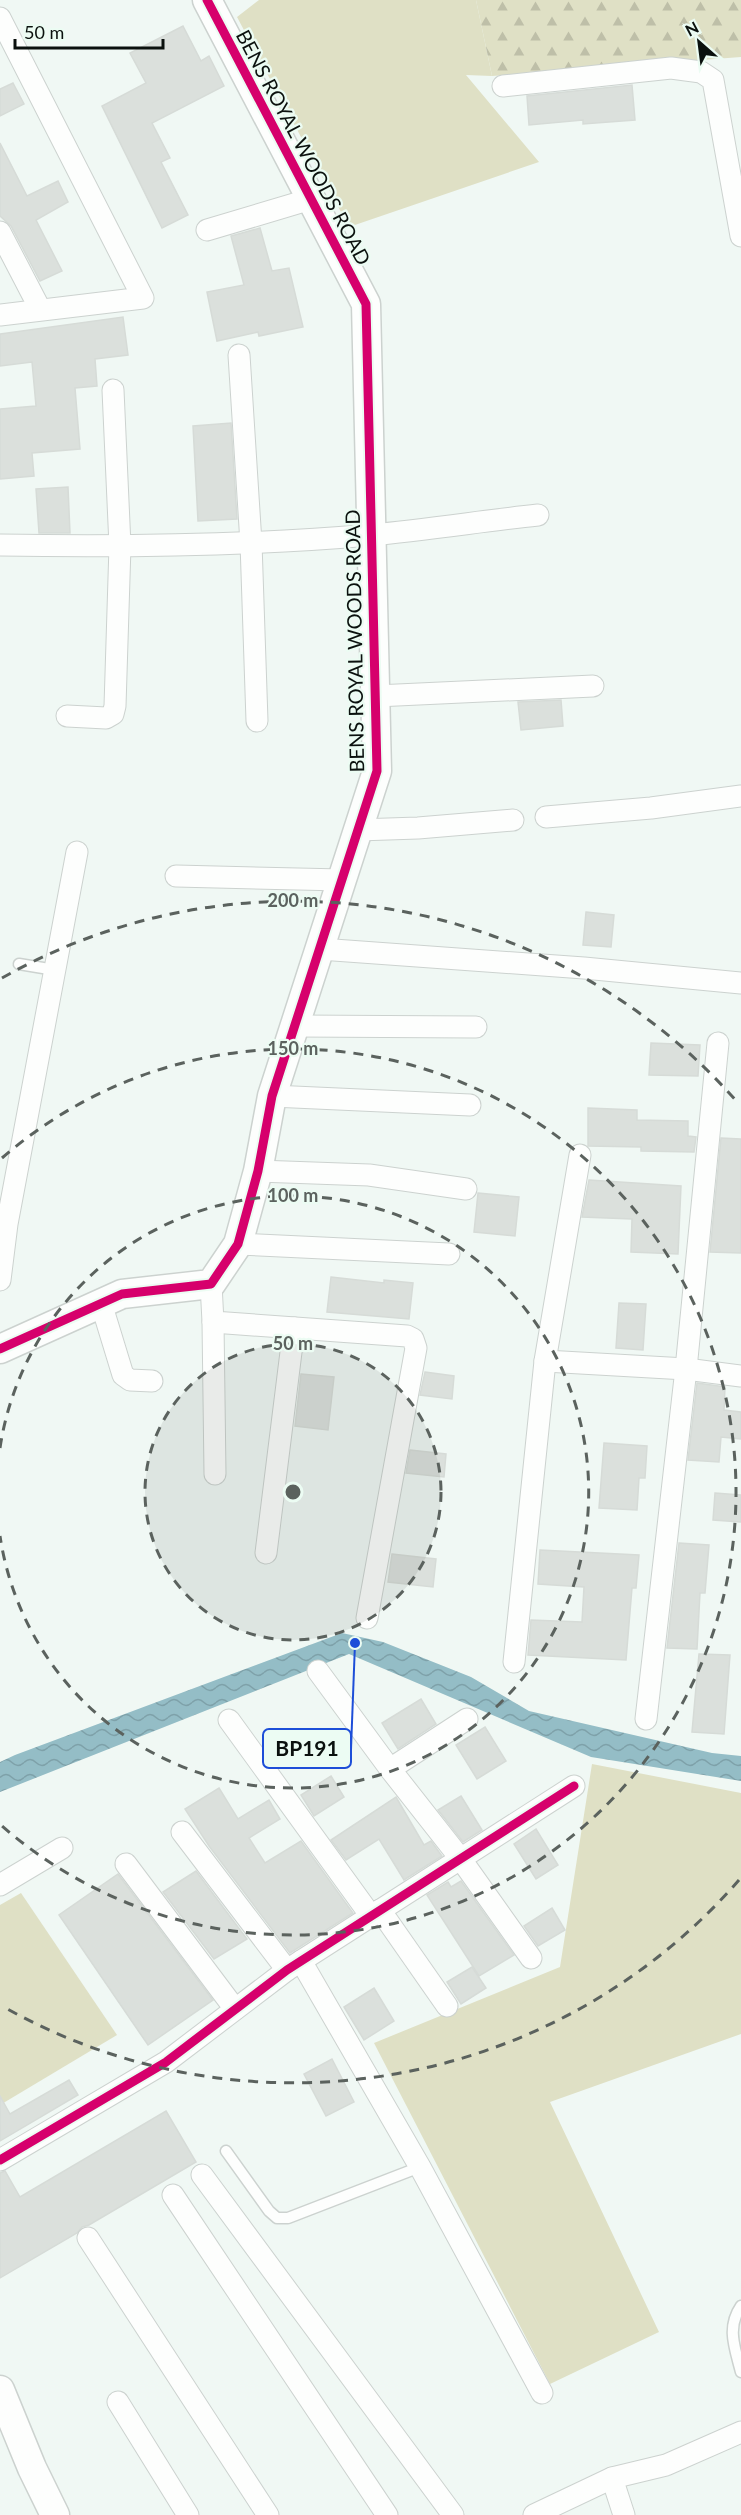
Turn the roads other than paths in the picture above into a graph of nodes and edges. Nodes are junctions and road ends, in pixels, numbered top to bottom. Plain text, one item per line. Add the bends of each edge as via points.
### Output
1 (207, 0) edge
2 (0, 18) edge
3 (503, 86) dead end
4 (311, 199) junction
5 (207, 230) dead end
6 (0, 232) edge
7 (741, 236) edge
8 (40, 309) junction
9 (0, 315) edge
10 (239, 355) dead end
11 (113, 390) dead end
12 (538, 515) dead end
13 (371, 535) junction
14 (251, 543) junction
15 (0, 545) edge
16 (120, 546) junction
17 (593, 686) dead end
18 (376, 696) junction
19 (67, 716) dead end
20 (257, 721) dead end
21 (741, 796) edge
22 (546, 817) dead end
23 (513, 820) dead end
24 (358, 830) junction
25 (76, 852) dead end
26 (176, 876) dead end
27 (342, 880) junction
28 (320, 949) junction
29 (19, 964) dead end
30 (55, 970) junction
31 (741, 983) edge
32 (295, 1026) junction
33 (476, 1027) dead end
34 (717, 1043) dead end
35 (272, 1095) junction
36 (470, 1104) dead end
37 (580, 1155) dead end
38 (258, 1171) junction
39 (466, 1189) dead end
40 (238, 1244) junction
41 (449, 1254) dead end
42 (0, 1280) edge
43 (211, 1284) junction
44 (101, 1303) junction
45 (213, 1322) junction
46 (294, 1328) junction
47 (0, 1349) edge
48 (545, 1361) junction
49 (686, 1369) junction
50 (741, 1376) edge
51 (152, 1381) dead end
52 (215, 1474) dead end
53 (266, 1553) dead end
54 (367, 1618) dead end
55 (514, 1662) dead end
56 (318, 1671) dead end
57 (467, 1719) dead end
58 (646, 1719) dead end
59 (229, 1720) dead end
60 (390, 1770) junction
61 (574, 1786) dead end
62 (182, 1832) dead end
63 (62, 1848) dead end
64 (460, 1858) junction
65 (126, 1864) dead end
66 (0, 1885) edge
67 (376, 1913) junction
68 (531, 1959) dead end
69 (294, 1965) junction
70 (447, 2006) dead end
71 (235, 2009) junction
72 (226, 2151) dead end
73 (0, 2160) edge
74 (420, 2168) junction
75 (202, 2175) dead end
76 (173, 2195) dead end
77 (88, 2238) dead end
78 (741, 2306) edge
79 (741, 2372) edge
80 (0, 2390) edge
81 (542, 2393) dead end
82 (118, 2402) dead end
83 (741, 2432) edge
84 (612, 2478) junction
85 (55, 2515) edge
86 (188, 2515) edge
87 (268, 2515) edge
88 (387, 2515) edge
89 (453, 2515) edge
90 (534, 2515) edge
91 (624, 2515) edge

1 - 4 street, BENS ROYAL WOODS ROAD
2 - 8 street via 143,298
3 - 7 street via 671,68 701,72 712,80
4 - 5 street
4 - 13 street, BENS ROYAL WOODS ROAD via 366,304
6 - 8 street
8 - 9 street
10 - 14 street
11 - 16 street
12 - 13 street
13 - 14 street
13 - 18 street, BENS ROYAL WOODS ROAD
14 - 16 street
14 - 20 street
15 - 16 street
16 - 19 street via 113,714 105,718
17 - 18 street
18 - 24 street, BENS ROYAL WOODS ROAD via 377,771
21 - 22 street
23 - 24 street
24 - 27 street, BENS ROYAL WOODS ROAD
25 - 30 street
26 - 27 street
27 - 28 street, BENS ROYAL WOODS ROAD
28 - 31 street
28 - 32 street, BENS ROYAL WOODS ROAD
29 - 30 lane
30 - 42 street
32 - 33 street
32 - 35 street, BENS ROYAL WOODS ROAD
34 - 49 street
35 - 36 street
35 - 38 street, BENS ROYAL WOODS ROAD
37 - 48 street
38 - 39 street via 369,1175
38 - 40 street, BENS ROYAL WOODS ROAD
40 - 41 street
40 - 43 street, BENS ROYAL WOODS ROAD
43 - 44 street via 122,1294
43 - 45 street
44 - 47 street
44 - 51 street via 123,1375 130,1380
45 - 46 street
45 - 52 street
46 - 53 street
46 - 54 street via 407,1336 416,1347
48 - 49 street
48 - 55 street
49 - 50 street
49 - 58 street
56 - 60 street
57 - 60 street
59 - 67 street
60 - 64 street
61 - 64 street
62 - 69 street
63 - 66 street
64 - 67 street
64 - 68 street
65 - 71 street
67 - 69 street
67 - 70 street
69 - 71 street
69 - 74 street
71 - 73 street via 166,2062
72 - 74 lane via 277,2218 288,2218
74 - 81 street
75 - 89 street
76 - 88 street
77 - 87 street
78 - 79 lane via 734,2316 732,2333
80 - 85 street
82 - 86 street
83 - 84 street via 666,2465
84 - 90 street
84 - 91 street

